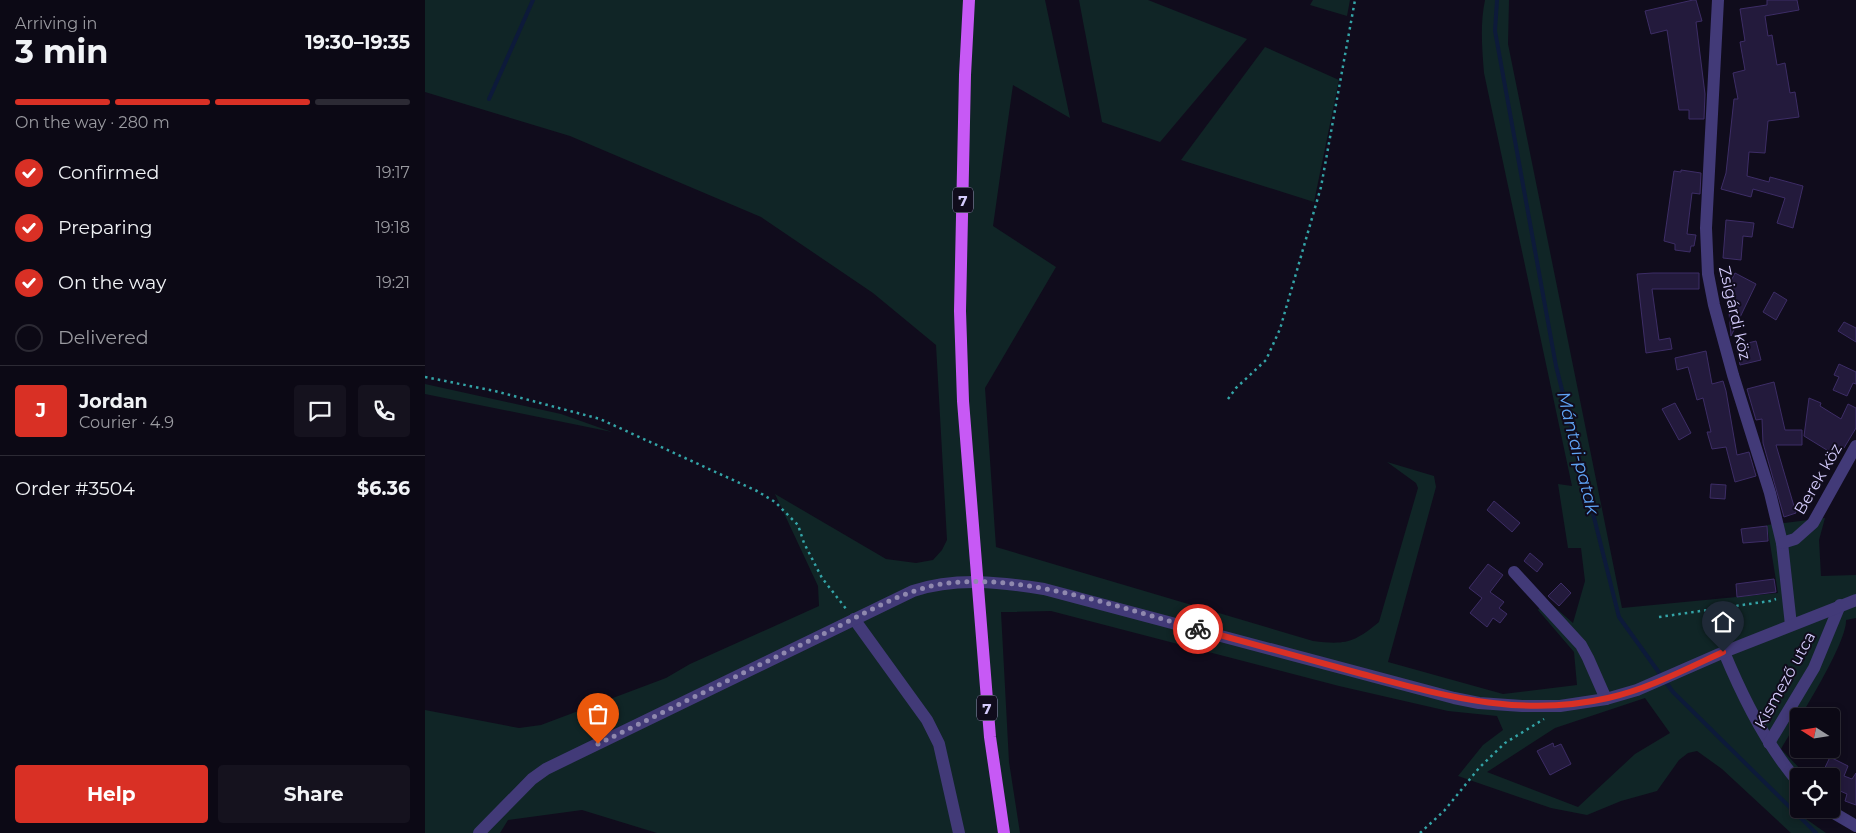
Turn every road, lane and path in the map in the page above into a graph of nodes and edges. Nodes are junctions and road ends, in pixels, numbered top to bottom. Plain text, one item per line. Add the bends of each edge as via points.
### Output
1 (969, 0) edge
2 (1355, 0) edge
3 (1718, 0) edge
4 (425, 377) edge
5 (1228, 399) dead end
6 (1856, 446) edge
7 (1782, 543) junction
8 (1514, 572) dead end
9 (976, 582) junction
10 (1787, 594) junction
11 (1856, 600) edge
12 (1841, 605) junction
13 (1659, 617) dead end
14 (854, 619) junction
15 (1791, 625) junction
16 (1723, 652) junction
17 (1606, 699) junction
18 (1560, 706) junction
19 (1769, 742) junction
20 (1790, 771) edge
21 (1840, 817) edge
22 (1856, 826) edge
23 (479, 833) edge
24 (959, 833) edge
25 (1004, 833) edge
26 (1420, 833) edge

1 - 9 main road, 7 via 960,312
2 - 5 path via 1321,187 1280,329 1266,360
3 - 7 street, Zsigárdi köz via 1706,228 1708,274 1733,375
4 - 14 path via 495,391 600,419 757,491 775,502 798,525 822,578
6 - 7 street, Berek köz via 1813,523 1795,539
7 - 10 street, Zsigárdi köz
8 - 17 street via 1581,646
9 - 14 street, Kismező utca via 926,587
9 - 18 street, Kismező utca via 1073,596 1479,703
9 - 25 main road, 7 via 990,737
10 - 13 path via 1770,602
10 - 15 street, Zsigárdi köz
11 - 12 street, Kismező utca
12 - 15 street, Kismező utca
12 - 19 street, Kismező utca via 1814,668
14 - 23 street, Kismező utca via 546,769
14 - 24 street via 927,720 939,744
15 - 16 street, Kismező utca
16 - 17 street, Kismező utca via 1654,683
16 - 19 street
17 - 18 street, Kismező utca
18 - 26 path via 1505,743
19 - 20 street
21 - 22 street

